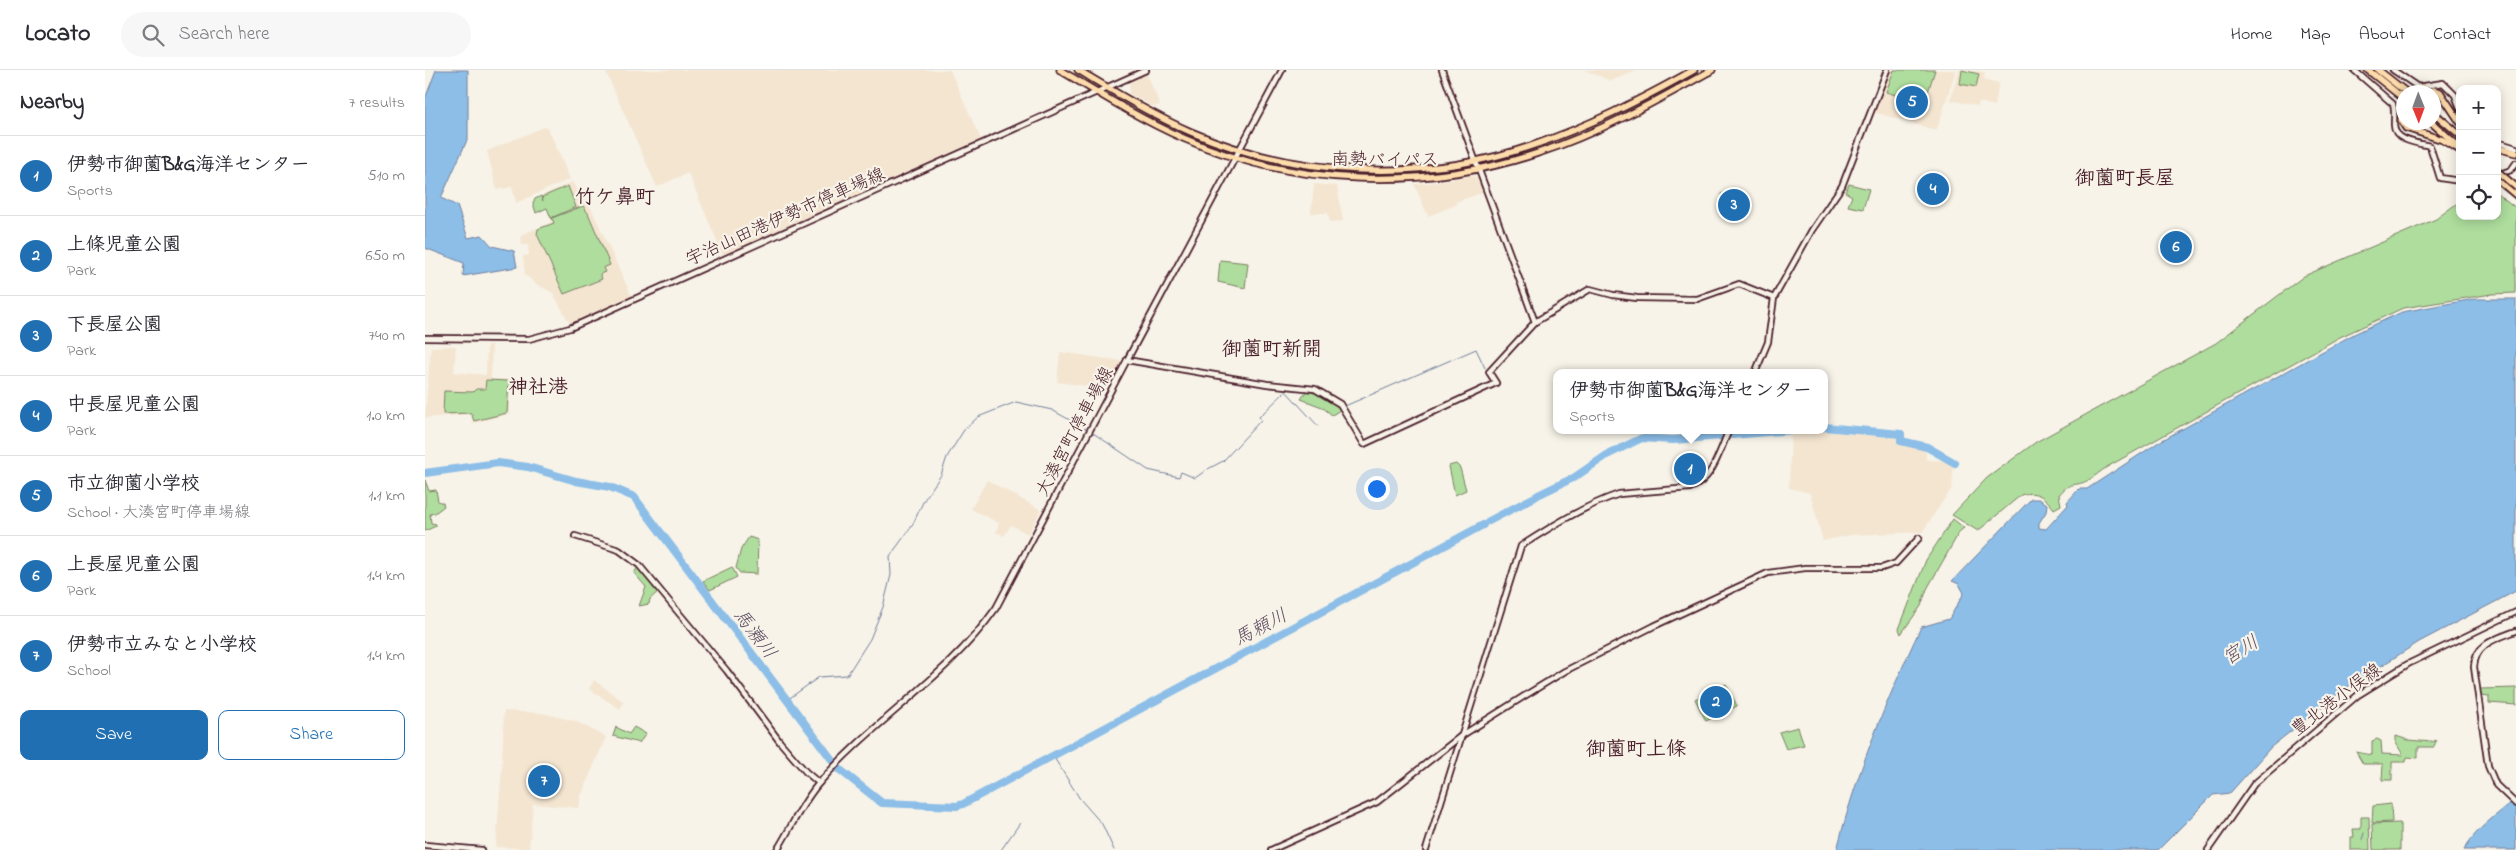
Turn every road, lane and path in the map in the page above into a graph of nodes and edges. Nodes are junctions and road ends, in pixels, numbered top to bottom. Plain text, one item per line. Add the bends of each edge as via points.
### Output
1 (1060, 70) edge
2 (1078, 70) edge
3 (1146, 70) edge
4 (1282, 70) edge
5 (1442, 70) edge
6 (1694, 70) edge
7 (1712, 70) edge
8 (1887, 70) edge
9 (2355, 70) edge
10 (2368, 70) edge
11 (2378, 70) edge
12 (2393, 70) edge
13 (2397, 85) edge
14 (2414, 85) edge
15 (2428, 85) edge
16 (1107, 87) junction
17 (1097, 92) junction
18 (2396, 92) edge
19 (2441, 93) edge
20 (2456, 100) edge
21 (2456, 116) edge
22 (2441, 119) edge
23 (2441, 122) edge
24 (2412, 130) edge
25 (2440, 130) edge
26 (2456, 133) edge
27 (2456, 134) edge
28 (2501, 143) edge
29 (2456, 145) edge
30 (2456, 147) edge
31 (2516, 148) edge
32 (1240, 149) junction
33 (2501, 149) edge
34 (2516, 153) edge
35 (1235, 158) junction
36 (1476, 161) junction
37 (2516, 163) edge
38 (1480, 169) junction
39 (2501, 174) edge
40 (2501, 174) edge
41 (2456, 180) edge
42 (2501, 183) edge
43 (2516, 187) edge
44 (2516, 196) edge
45 (1774, 298) junction
46 (1535, 322) junction
47 (425, 338) edge
48 (1127, 360) junction
49 (1757, 369) edge
50 (1727, 434) edge
51 (575, 536) dead end
52 (1919, 538) dead end
53 (2516, 612) edge
54 (2516, 631) edge
55 (1461, 736) junction
56 (819, 783) junction
57 (2514, 802) edge
58 (425, 845) edge
59 (482, 850) edge
60 (777, 850) edge
61 (1271, 850) edge
62 (1426, 850) edge
63 (2207, 850) edge

1 - 17 highway, 南勢バイパス
2 - 16 highway, 南勢バイパス
3 - 16 main road, 宇治山田港伊勢市停車場線
4 - 32 main road
5 - 36 main road
6 - 36 highway, 南勢バイパス via 1627,107 1559,136
7 - 38 highway, 南勢バイパス via 1628,116 1579,137 1539,153
8 - 45 main road via 1842,186 1811,230
9 - 41 main road via 2393,104 2394,129 2398,134 2404,139 2430,146 2440,178
10 - 18 highway
11 - 13 highway
12 - 14 main road
15 - 20 main road via 2443,82
16 - 17 main road, 宇治山田港伊勢市停車場線
16 - 32 highway, 南勢バイパス via 1191,132
17 - 35 highway, 南勢バイパス via 1184,138
17 - 47 main road, 宇治山田港伊勢市停車場線 via 570,328 529,339
19 - 21 highway
22 - 26 highway
23 - 27 highway
24 - 30 highway
25 - 29 highway
28 - 31 main road
32 - 35 main road
32 - 36 highway, 南勢バイパス via 1306,163 1355,168 1406,169
33 - 34 highway
35 - 38 highway, 南勢バイパス via 1276,168 1345,177 1427,176
35 - 48 main road
36 - 38 main road
37 - 39 main road via 2511,170
38 - 46 main road
40 - 43 highway, bridge
42 - 44 highway
45 - 46 main road, 大湊宮町停車場線 via 1739,284 1689,300 1613,295 1594,288
45 - 49 main road via 1768,342
46 - 48 main road, 大湊宮町停車場線 via 1489,372 1496,383 1364,444 1340,404 1315,389
48 - 56 main road, 大湊宮町停車場線 via 982,627 957,655
50 - 55 main road via 1707,479 1699,485 1619,494 1585,508 1521,546
51 - 56 main road via 619,550 639,565 781,742
52 - 55 main road via 1896,563 1882,568 1805,568 1768,573 1586,660
53 - 63 main road, 豊北港小俣線 via 2408,664 2358,695 2253,784
54 - 57 main road via 2482,647 2474,667 2488,766 2496,784
55 - 61 main road via 1377,802
55 - 62 main road
56 - 60 main road, 大湊宮町停車場線
58 - 59 main road

